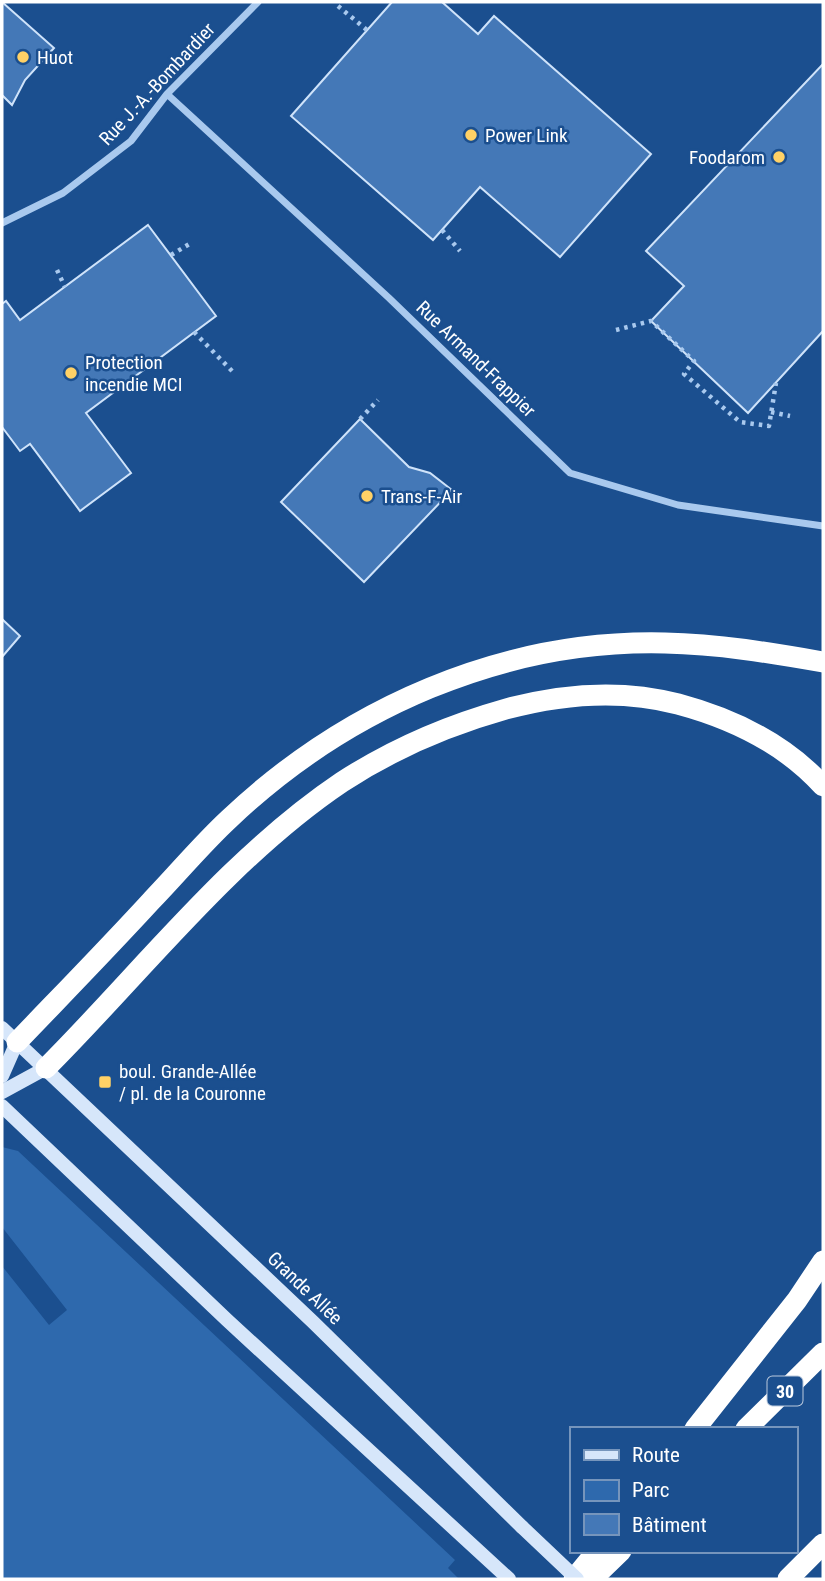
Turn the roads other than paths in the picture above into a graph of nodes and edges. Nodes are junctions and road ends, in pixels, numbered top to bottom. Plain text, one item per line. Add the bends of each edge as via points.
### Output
1 (258, 2) edge
2 (167, 94) junction
3 (2, 223) edge
4 (823, 526) edge
5 (823, 662) edge
6 (823, 786) edge
7 (9, 1035) edge
8 (46, 1069) junction
9 (2, 1076) edge
10 (2, 1092) edge
11 (2, 1106) edge
12 (823, 1261) edge
13 (823, 1353) edge
14 (697, 1427) edge
15 (748, 1427) edge
16 (823, 1544) edge
17 (596, 1553) edge
18 (619, 1553) edge
19 (509, 1579) edge
20 (576, 1579) edge
21 (592, 1579) edge
22 (788, 1579) edge

1 - 2 street, Rue J.-A.-Bombardier
2 - 3 street, Rue J.-A.-Bombardier via 131,141 96,169 63,193
2 - 4 street, Rue Armand-Frappier via 570,473 678,505
5 - 7 highway via 709,645 623,643 513,660 412,695 323,744 246,803
6 - 8 highway via 787,752 742,726 645,697 608,694 550,699 458,725 351,777 260,848
7 - 8 main road, Grande Allée
7 - 9 main road
8 - 10 main road
8 - 20 main road, Grande Allée, bridge
11 - 19 main road
12 - 14 highway via 784,1318
13 - 15 highway, 30
16 - 22 highway
17 - 20 highway
18 - 21 highway

